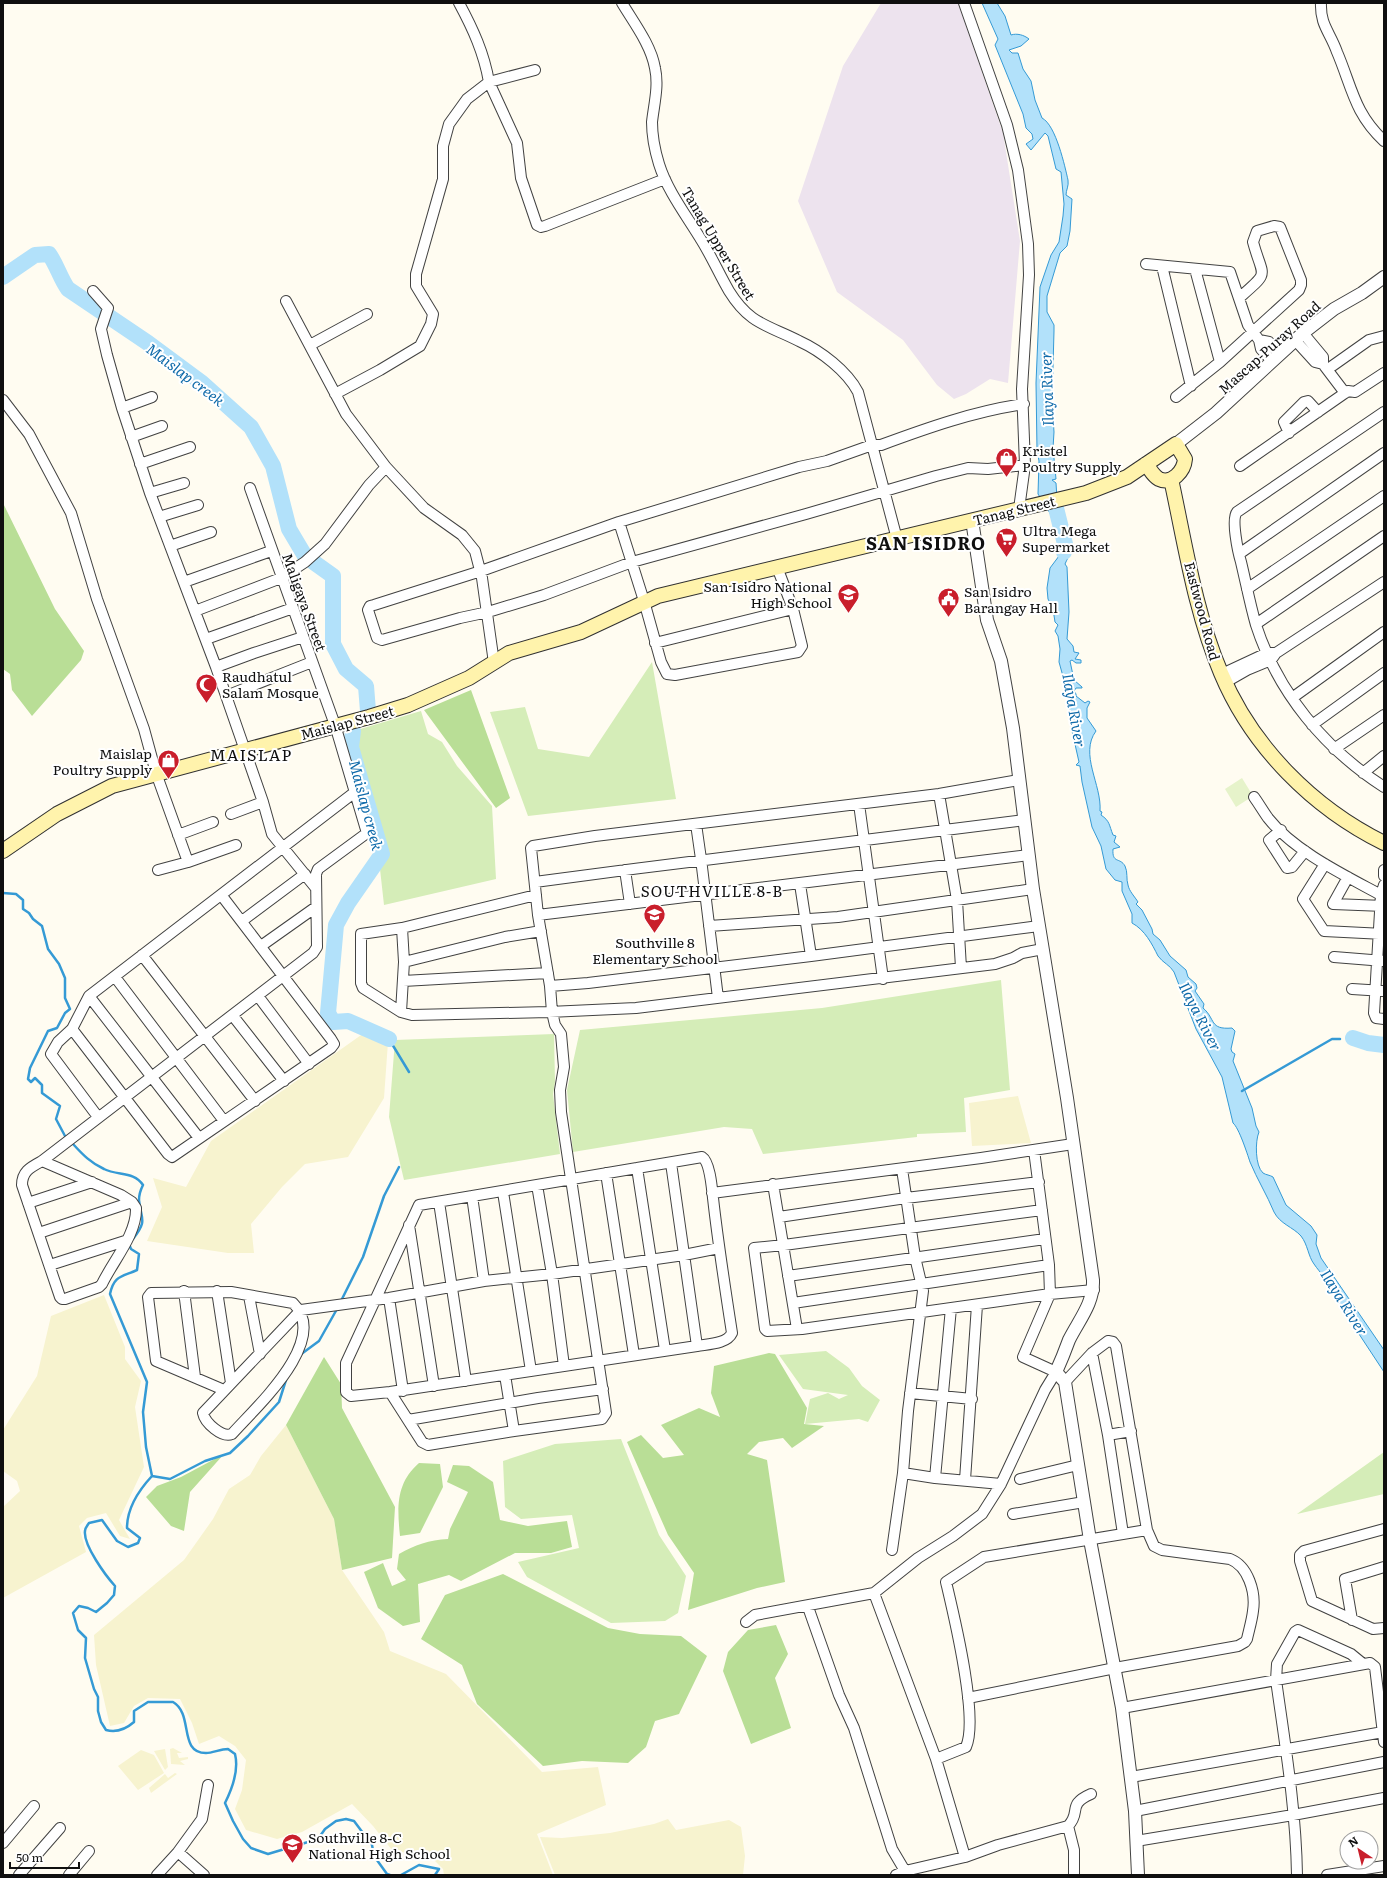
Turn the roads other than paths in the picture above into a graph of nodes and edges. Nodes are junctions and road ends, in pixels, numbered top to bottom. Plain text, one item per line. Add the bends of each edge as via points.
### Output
1 (459, 3) edge
2 (622, 3) edge
3 (964, 3) edge
4 (1321, 3) edge
5 (535, 70) dead end
6 (489, 82) junction
7 (1384, 140) edge
8 (665, 179) junction
9 (1146, 264) dead end
10 (1162, 266) junction
11 (1195, 269) junction
12 (1384, 277) edge
13 (93, 291) dead end
14 (1239, 298) junction
15 (286, 301) dead end
16 (367, 314) dead end
17 (1256, 336) junction
18 (1384, 336) edge
19 (1299, 337) junction
20 (310, 345) junction
21 (1276, 358) junction
22 (1220, 362) junction
23 (1325, 366) junction
24 (1384, 366) edge
25 (1384, 373) edge
26 (1190, 386) junction
27 (1347, 392) junction
28 (335, 394) junction
29 (152, 397) dead end
30 (1176, 398) dead end
31 (3, 400) edge
32 (1024, 404) junction
33 (122, 408) junction
34 (1318, 412) junction
35 (1384, 412) edge
36 (162, 426) dead end
37 (1289, 433) junction
38 (131, 437) junction
39 (1176, 444) junction
40 (872, 445) junction
41 (190, 447) dead end
42 (1384, 453) edge
43 (140, 464) junction
44 (1146, 464) junction
45 (1025, 465) junction
46 (386, 466) junction
47 (1240, 466) dead end
48 (1171, 479) junction
49 (184, 483) dead end
50 (250, 488) dead end
51 (885, 491) junction
52 (150, 493) junction
53 (1384, 496) edge
54 (198, 505) dead end
55 (1025, 508) junction
56 (159, 517) junction
57 (972, 520) junction
58 (619, 522) junction
59 (211, 532) dead end
60 (1384, 536) edge
61 (897, 539) junction
62 (170, 546) junction
63 (271, 551) junction
64 (1239, 554) junction
65 (632, 562) junction
66 (778, 567) junction
67 (481, 571) junction
68 (281, 578) junction
69 (184, 582) junction
70 (1384, 582) edge
71 (1247, 588) junction
72 (644, 601) junction
73 (293, 608) junction
74 (793, 609) junction
75 (195, 611) junction
76 (488, 612) junction
77 (1256, 624) junction
78 (1384, 632) edge
79 (304, 637) junction
80 (206, 639) junction
81 (655, 643) junction
82 (1271, 655) junction
83 (312, 662) junction
84 (494, 663) junction
85 (216, 667) junction
86 (1384, 673) edge
87 (1224, 678) junction
88 (226, 696) junction
89 (1292, 698) junction
90 (1384, 715) edge
91 (335, 725) junction
92 (1312, 725) junction
93 (1334, 749) junction
94 (244, 750) junction
95 (1384, 756) edge
96 (156, 773) junction
97 (1363, 773) junction
98 (1019, 780) junction
99 (1384, 787) edge
100 (355, 792) junction
101 (940, 794) junction
102 (1254, 797) dead end
103 (264, 802) junction
104 (859, 804) junction
105 (231, 814) dead end
106 (1025, 820) junction
107 (213, 822) dead end
108 (696, 824) junction
109 (945, 830) junction
110 (1281, 830) junction
111 (178, 835) junction
112 (863, 840) junction
113 (1384, 843) edge
114 (236, 845) dead end
115 (284, 848) junction
116 (3, 851) edge
117 (1306, 851) junction
118 (1029, 855) junction
119 (702, 859) junction
120 (188, 862) junction
121 (1325, 864) junction
122 (950, 865) junction
123 (158, 870) dead end
124 (625, 870) junction
125 (1384, 870) edge
126 (305, 874) junction
127 (868, 876) junction
128 (1384, 876) edge
129 (1348, 877) junction
130 (535, 882) junction
131 (800, 884) junction
132 (315, 887) junction
133 (1033, 889) junction
134 (1383, 890) edge
135 (536, 894) junction
136 (706, 894) junction
137 (222, 896) junction
138 (957, 900) junction
139 (630, 904) junction
140 (1382, 906) edge
141 (316, 907) junction
142 (874, 912) junction
143 (538, 916) junction
144 (804, 918) junction
145 (242, 921) junction
146 (709, 926) junction
147 (1038, 926) junction
148 (402, 928) junction
149 (541, 931) junction
150 (1382, 934) edge
151 (959, 937) junction
152 (261, 946) junction
153 (879, 947) junction
154 (1043, 949) junction
155 (142, 955) junction
156 (811, 956) junction
157 (1334, 957) dead end
158 (1381, 961) edge
159 (404, 962) junction
160 (714, 968) junction
161 (961, 968) junction
162 (548, 974) junction
163 (284, 976) junction
164 (115, 977) junction
165 (883, 979) junction
166 (403, 981) junction
167 (550, 986) junction
168 (1352, 988) dead end
169 (1380, 990) edge
170 (89, 996) junction
171 (258, 996) junction
172 (718, 998) junction
173 (400, 1012) junction
174 (552, 1012) junction
175 (232, 1016) junction
176 (1384, 1019) edge
177 (72, 1029) junction
178 (205, 1036) junction
179 (177, 1057) junction
180 (309, 1064) junction
181 (152, 1077) junction
182 (284, 1081) junction
183 (125, 1097) junction
184 (254, 1101) junction
185 (98, 1117) junction
186 (224, 1121) junction
187 (199, 1138) junction
188 (1072, 1144) junction
189 (1034, 1150) junction
190 (42, 1161) junction
191 (671, 1163) junction
192 (637, 1168) junction
193 (902, 1168) junction
194 (606, 1173) junction
195 (571, 1180) junction
196 (92, 1182) junction
197 (1039, 1182) junction
198 (773, 1184) junction
199 (537, 1185) junction
200 (503, 1192) junction
201 (712, 1193) junction
202 (472, 1196) junction
203 (906, 1198) junction
204 (132, 1202) junction
205 (439, 1202) junction
206 (28, 1203) junction
207 (1042, 1210) junction
208 (779, 1217) junction
209 (409, 1225) junction
210 (910, 1227) junction
211 (40, 1233) junction
212 (1045, 1239) junction
213 (126, 1241) junction
214 (784, 1246) junction
215 (719, 1248) junction
216 (684, 1255) junction
217 (915, 1258) junction
218 (652, 1259) junction
219 (619, 1264) junction
220 (50, 1265) junction
221 (1049, 1265) junction
222 (584, 1268) junction
223 (552, 1274) junction
224 (788, 1276) junction
225 (518, 1277) junction
226 (484, 1281) junction
227 (922, 1284) junction
228 (452, 1286) junction
229 (1094, 1290) junction
230 (184, 1291) junction
231 (217, 1291) junction
232 (418, 1292) junction
233 (1050, 1294) junction
234 (249, 1296) junction
235 (389, 1298) junction
236 (376, 1300) junction
237 (793, 1303) junction
238 (977, 1305) junction
239 (951, 1308) junction
240 (301, 1310) junction
241 (921, 1312) junction
242 (796, 1329) junction
243 (697, 1346) junction
244 (665, 1350) junction
245 (1092, 1353) junction
246 (260, 1354) junction
247 (634, 1355) junction
248 (599, 1360) junction
249 (564, 1366) junction
250 (532, 1371) junction
251 (1056, 1372) junction
252 (505, 1375) junction
253 (194, 1377) junction
254 (466, 1381) junction
255 (1065, 1382) junction
256 (228, 1386) junction
257 (434, 1386) junction
258 (603, 1389) junction
259 (403, 1390) junction
260 (390, 1392) junction
261 (910, 1393) junction
262 (942, 1397) junction
263 (972, 1399) junction
264 (509, 1403) junction
265 (408, 1420) junction
266 (514, 1431) junction
267 (1131, 1431) junction
268 (1108, 1435) junction
269 (1078, 1465) junction
270 (903, 1473) junction
271 (935, 1478) junction
272 (1020, 1479) dead end
273 (965, 1480) junction
274 (1001, 1484) junction
275 (1084, 1502) junction
276 (1013, 1514) dead end
277 (1384, 1529) edge
278 (1147, 1530) junction
279 (1123, 1534) junction
280 (1090, 1540) junction
281 (892, 1550) dead end
282 (1384, 1567) edge
283 (874, 1593) junction
284 (808, 1607) junction
285 (1352, 1620) junction
286 (746, 1622) dead end
287 (1384, 1628) edge
288 (1362, 1663) junction
289 (1115, 1668) junction
290 (1276, 1680) junction
291 (968, 1698) junction
292 (1122, 1708) junction
293 (1383, 1737) edge
294 (1286, 1748) junction
295 (936, 1759) junction
296 (1384, 1762) edge
297 (1130, 1777) junction
298 (1290, 1782) junction
299 (208, 1785) dead end
300 (1091, 1794) dead end
301 (1384, 1798) edge
302 (34, 1806) dead end
303 (1135, 1811) junction
304 (1293, 1815) junction
305 (1068, 1826) junction
306 (60, 1828) dead end
307 (1136, 1841) junction
308 (3, 1843) edge
309 (89, 1852) dead end
310 (178, 1852) junction
311 (965, 1857) junction
312 (1384, 1866) edge
313 (900, 1873) edge
314 (19, 1875) edge
315 (69, 1875) edge
316 (157, 1875) edge
317 (204, 1875) edge
318 (1074, 1875) edge
319 (1138, 1875) edge
320 (1297, 1875) edge
321 (1327, 1875) edge

1 - 6 street via 476,33 486,61
2 - 8 street, Tanag Upper Street via 646,42 655,68 656,92 652,124 659,164
3 - 32 street via 1006,125 1018,170 1029,259 1022,389
4 - 7 street via 1322,22 1337,50 1356,104 1364,119
5 - 6 street
6 - 8 street via 517,143 521,178 537,225 541,227
6 - 28 street via 466,99 449,124 443,146 443,179 416,274 416,286 433,314 431,324 420,346
8 - 40 street, Tanag Upper Street via 728,290 746,313 772,330 800,341 817,352 838,368 854,385
9 - 10 street
10 - 11 street
10 - 26 street
11 - 14 street via 1230,272
11 - 22 street
12 - 19 street, Mascap-Puray Road via 1334,309
13 - 33 street via 108,308 101,329
14 - 17 street via 1245,319
14 - 17 street via 1263,275 1253,242 1257,231 1268,227 1280,227 1301,285
15 - 20 street
16 - 20 street
17 - 21 street via 1261,349
17 - 22 street
18 - 23 street via 1369,340
19 - 21 street, Mascap-Puray Road
19 - 23 street via 1315,362
20 - 28 street
21 - 39 street, Mascap-Puray Road via 1216,413
22 - 26 street
23 - 27 street
24 - 27 street
25 - 27 street via 1355,392
26 - 30 street
27 - 34 street
28 - 46 street via 346,414
29 - 33 street
31 - 96 street via 29,434 71,513 97,599 144,729
32 - 40 street via 952,421 881,446
32 - 45 street
33 - 38 street
34 - 37 street
34 - 37 street via 1311,403 1304,402 1284,422
35 - 64 street via 1237,512 1234,520
36 - 38 street
37 - 47 street
38 - 43 street
39 - 44 main road, Tanag Street
39 - 48 main road via 1183,454 1184,465
40 - 51 street, Tanag Upper Street
40 - 58 street via 827,461 799,467
41 - 43 street
42 - 64 street
43 - 52 street
44 - 48 main road via 1159,479
44 - 55 main road, Tanag Street via 1113,484
45 - 51 street via 988,469 968,468
45 - 55 street
46 - 67 street via 424,508 462,535 475,551
46 - 68 street via 369,484 325,544 305,562
48 - 87 main road, Eastwood Road via 1204,625
49 - 52 street
50 - 63 street, Maligaya Street
51 - 61 street, Tanag Upper Street
51 - 65 street
52 - 56 street
53 - 71 street
54 - 56 street
55 - 57 main road, Tanag Street
56 - 62 street
57 - 61 main road, Tanag Street
57 - 98 street via 987,620 1001,661 1010,706
58 - 65 street
58 - 67 street
59 - 62 street
60 - 77 street
61 - 66 main road, Tanag Street
62 - 69 street
63 - 68 street, Maligaya Street
63 - 69 street
64 - 71 street
65 - 72 street
65 - 76 street via 544,595
66 - 72 main road, Tanag Street
66 - 74 street
67 - 76 street
67 - 76 street via 370,606 368,610 379,640
68 - 73 street, Maligaya Street
68 - 75 street
69 - 75 street
70 - 82 street
71 - 77 street
72 - 81 street
72 - 84 main road, Maislap Street via 594,626 509,653
73 - 79 street, Maligaya Street
73 - 80 street
74 - 81 street
74 - 81 street via 802,646 798,652 670,675 664,670
75 - 80 street
76 - 84 street
77 - 82 street
78 - 89 street
79 - 83 street, Maligaya Street
79 - 85 street
80 - 85 street
82 - 87 street via 1247,670
82 - 89 street
83 - 88 street
83 - 91 street, Maligaya Street
84 - 91 main road, Maislap Street via 469,678 408,705
85 - 88 street
86 - 92 street
87 - 113 main road, Eastwood Road via 1235,703 1262,744 1295,780 1348,823
88 - 94 street
89 - 92 street
90 - 93 street
91 - 94 main road, Maislap Street
91 - 100 street, Maligaya Street
92 - 93 street
93 - 97 street
94 - 96 main road, Maislap Street
94 - 103 street
95 - 97 street
96 - 111 street
96 - 116 main road, Maislap Street via 96,793 57,814
97 - 99 street
98 - 101 street
98 - 106 street
100 - 115 street
100 - 132 street, Maligaya Street via 367,833 318,869
101 - 104 street
101 - 109 street
102 - 110 street via 1268,818
103 - 105 street
103 - 115 street via 272,834
104 - 108 street
104 - 112 street
106 - 109 street
106 - 118 street
107 - 111 street
108 - 119 street
108 - 130 street via 536,844 531,848
109 - 112 street
109 - 122 street
110 - 117 street
110 - 117 street via 1269,840 1287,868 1292,867
111 - 120 street
112 - 119 street
112 - 127 street
114 - 120 street
115 - 126 street
115 - 137 street
117 - 121 street
118 - 122 street
118 - 133 street
119 - 124 street
119 - 136 street
120 - 123 street
121 - 129 street
121 - 150 street via 1303,899 1321,928 1330,933
122 - 127 street
122 - 138 street
124 - 130 street
124 - 139 street
125 - 128 street
126 - 132 street
126 - 145 street
127 - 131 street
127 - 142 street
129 - 134 street
129 - 140 street via 1334,904
130 - 135 street
131 - 136 street
131 - 144 street
132 - 141 street
133 - 138 street
133 - 147 street
134 - 140 street
135 - 143 street
135 - 148 street
136 - 139 street
136 - 146 street
137 - 145 street
137 - 155 street
138 - 142 street
138 - 151 street
139 - 143 street
140 - 150 street
141 - 152 street
141 - 163 street via 317,947
142 - 144 street via 821,919
142 - 153 street
143 - 149 street
144 - 146 street
144 - 156 street
145 - 152 street
146 - 160 street
147 - 151 street
147 - 154 street
148 - 159 street
148 - 173 street via 361,934 360,983 363,988
149 - 159 street via 505,937
149 - 162 street
150 - 158 street
151 - 153 street
151 - 161 street
152 - 163 street
153 - 156 street
153 - 165 street
154 - 161 street via 1022,953 995,964
154 - 188 street
155 - 164 street
155 - 178 street
156 - 160 street
157 - 158 street
158 - 169 street
159 - 166 street
160 - 167 street
160 - 172 street
161 - 165 street
162 - 166 street
162 - 167 street
163 - 171 street
163 - 180 street via 334,1044
164 - 170 street
164 - 179 street
165 - 172 street
166 - 173 street
167 - 174 street
168 - 169 street
169 - 176 street via 1374,1013 1376,1018
170 - 177 street
170 - 181 street
171 - 175 street
171 - 180 street
172 - 174 street via 636,1008
173 - 174 street via 412,1015
174 - 195 street via 555,1025 561,1034 564,1067 560,1097
175 - 178 street
175 - 182 street
177 - 183 street
177 - 185 street via 58,1042 51,1054
178 - 179 street
178 - 184 street
179 - 181 street
179 - 186 street
180 - 182 street
181 - 183 street
181 - 187 street
182 - 184 street
183 - 185 street
183 - 187 street via 168,1154 178,1154
184 - 186 street
185 - 190 street
186 - 187 street
188 - 189 street
188 - 229 street
189 - 193 street
189 - 197 street
190 - 196 street
190 - 206 street via 26,1170 22,1177
191 - 192 street
191 - 201 street via 702,1157 705,1159
191 - 216 street
192 - 194 street
192 - 218 street
193 - 198 street
193 - 203 street
194 - 195 street
194 - 219 street
195 - 199 street
195 - 222 street
196 - 204 street
196 - 206 street
197 - 203 street
197 - 207 street
198 - 201 street
198 - 208 street
199 - 200 street
199 - 223 street
200 - 202 street
200 - 225 street
201 - 215 street
202 - 205 street
202 - 226 street
203 - 208 street
203 - 210 street
204 - 211 street
204 - 213 street via 136,1213
205 - 209 street via 419,1205
205 - 228 street
206 - 211 street
207 - 210 street
207 - 212 street
208 - 214 street
209 - 232 street
209 - 236 street
210 - 214 street
210 - 217 street
211 - 220 street
212 - 217 street
212 - 221 street
213 - 220 street
213 - 220 street via 99,1287 65,1299 60,1297
214 - 224 street
214 - 242 street via 754,1248 763,1325 767,1331
215 - 216 street
215 - 243 street via 732,1333 726,1340
216 - 218 street
216 - 243 street
217 - 224 street
217 - 227 street
218 - 219 street
218 - 244 street
219 - 222 street
219 - 247 street
221 - 227 street
221 - 233 street
222 - 223 street
222 - 248 street
223 - 225 street
223 - 249 street
224 - 237 street
225 - 226 street
225 - 250 street
226 - 228 street
227 - 237 street
227 - 241 street
228 - 232 street
228 - 254 street
229 - 233 street
229 - 251 street
230 - 231 street
230 - 253 street
230 - 253 street via 151,1293 148,1297 156,1361
231 - 234 street
231 - 256 street
232 - 235 street
232 - 257 street
233 - 238 street
233 - 251 street via 1023,1357
234 - 240 street via 294,1303
234 - 246 street
235 - 236 street
235 - 259 street
236 - 240 street
236 - 260 street via 346,1363 346,1392 351,1396
237 - 242 street
238 - 239 street
238 - 263 street
239 - 241 street
239 - 262 street
240 - 246 street
240 - 256 street via 301,1347 288,1371 232,1434 227,1436 222,1435 203,1413
241 - 242 street
241 - 261 street
243 - 244 street
244 - 247 street
245 - 255 street
245 - 267 street via 1108,1341 1116,1346
245 - 268 street
246 - 256 street
247 - 248 street
248 - 249 street
248 - 258 street
249 - 250 street
250 - 252 street
251 - 255 street
251 - 274 street
252 - 254 street
252 - 264 street
253 - 256 street
254 - 257 street
255 - 269 street
257 - 259 street
258 - 264 street
258 - 266 street via 606,1413 602,1419
259 - 260 street
260 - 265 street
261 - 262 street
261 - 270 street
262 - 263 street
262 - 271 street
263 - 273 street
264 - 265 street
264 - 266 street
265 - 266 street via 422,1442 428,1446
267 - 268 street
267 - 278 street
268 - 279 street
269 - 272 street
269 - 275 street
270 - 271 street
270 - 281 street
271 - 273 street
273 - 274 street
274 - 283 street via 982,1514 918,1558
275 - 276 street
275 - 280 street
277 - 285 street via 1304,1550 1300,1555 1312,1601
278 - 279 street
278 - 289 street via 1158,1549 1238,1562 1243,1567 1254,1610 1247,1639 1238,1646
279 - 280 street
280 - 289 street
280 - 291 street via 984,1557 946,1582
282 - 285 street via 1345,1578
283 - 284 street
283 - 295 street
284 - 286 street via 755,1615
284 - 313 street via 839,1695 854,1728
285 - 287 street via 1373,1629
288 - 290 street
288 - 290 street via 1350,1654 1298,1630 1279,1660
288 - 293 street via 1370,1663 1374,1667
289 - 291 street
289 - 292 street
290 - 292 street
290 - 294 street
291 - 295 street via 970,1731 966,1747
292 - 297 street
293 - 294 street
294 - 297 street
294 - 298 street
295 - 311 street
296 - 298 street
297 - 303 street
298 - 303 street
298 - 304 street
299 - 310 street via 202,1818
300 - 305 street via 1076,1803 1074,1820
301 - 304 street
302 - 308 street
303 - 307 street
304 - 307 street
304 - 320 street
305 - 311 street
305 - 318 street via 1074,1850
306 - 314 street
307 - 319 street
309 - 315 street
310 - 316 street
310 - 317 street
311 - 313 street
312 - 321 street

